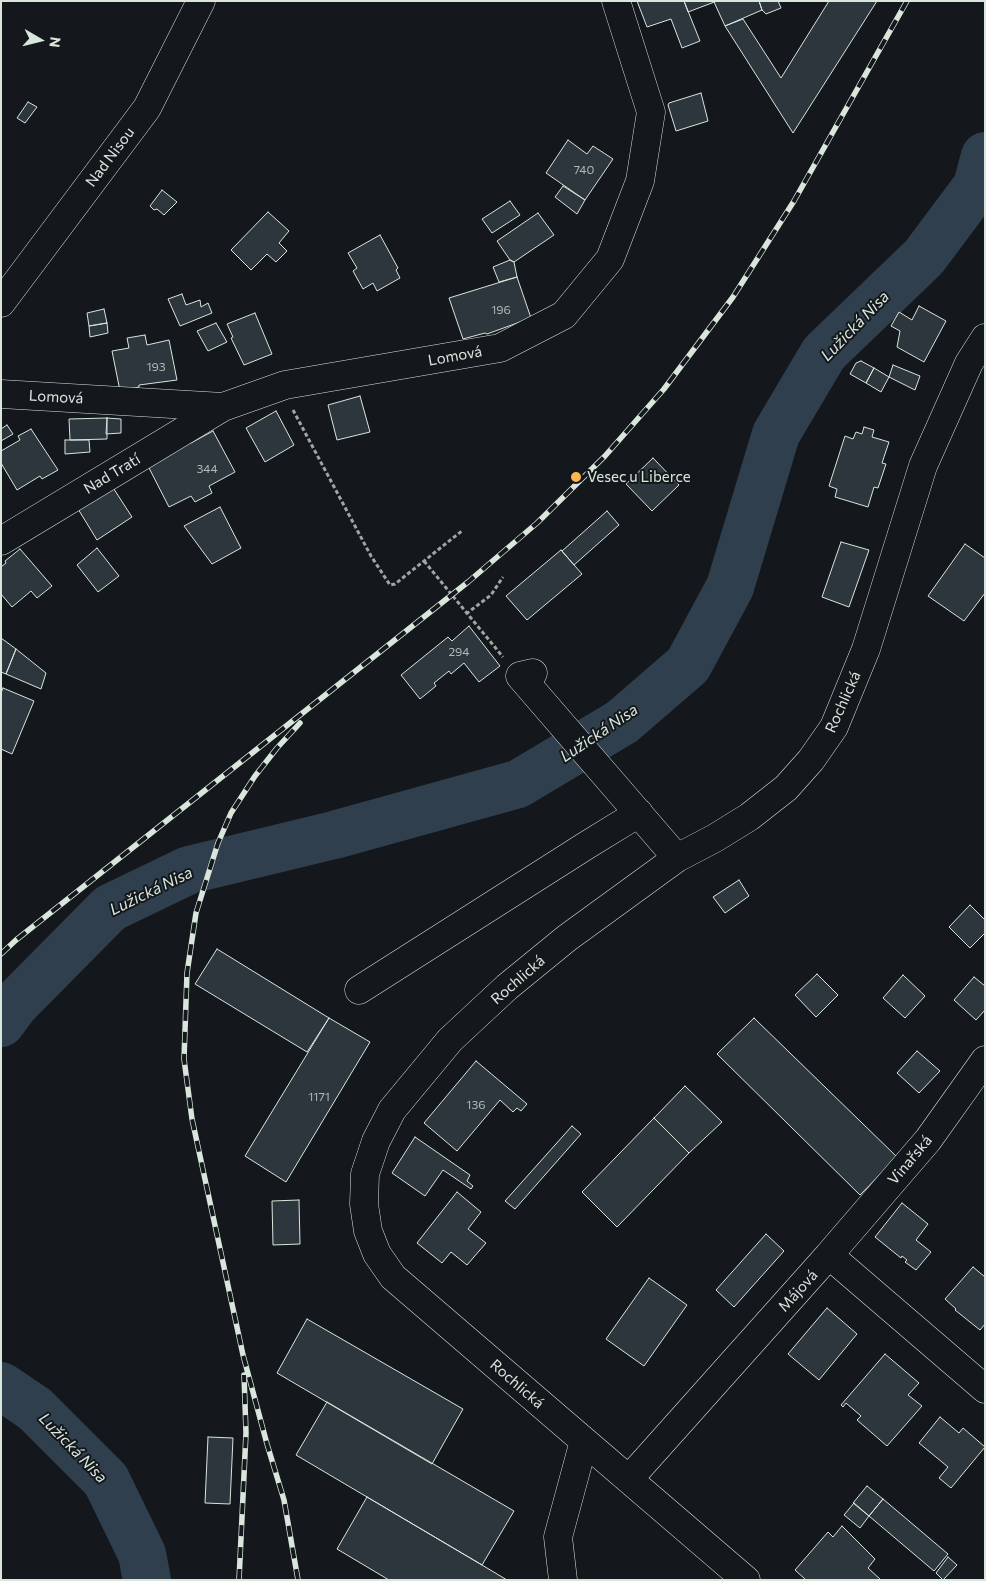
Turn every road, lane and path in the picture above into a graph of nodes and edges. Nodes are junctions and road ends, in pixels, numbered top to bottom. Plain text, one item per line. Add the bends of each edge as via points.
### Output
1 (201, 1) edge
2 (616, 1) edge
3 (1, 303) edge
4 (985, 338) edge
5 (977, 370) edge
6 (285, 385) junction
7 (1, 394) edge
8 (223, 407) junction
9 (463, 530) dead end
10 (1, 541) edge
11 (424, 561) junction
12 (504, 577) dead end
13 (466, 614) junction
14 (527, 674) joint
15 (639, 813) junction
16 (677, 858) junction
17 (359, 990) dead end
18 (985, 1060) edge
19 (830, 1256) junction
20 (985, 1389) edge
21 (584, 1442) junction
22 (629, 1479) junction
23 (562, 1580) edge
24 (746, 1580) edge

1 - 3 street, Nad Nisou via 147,108
2 - 6 street, Lomová via 651,112 640,182 610,258 564,315 500,348
4 - 5 street, Rochlická
5 - 16 street, Rochlická via 923,466 866,648 834,727 786,788 749,817
6 - 8 street, Lomová
6 - 11 path via 291,406 387,582 395,584
7 - 8 street, Lomová
8 - 10 street, Nad Tratí
9 - 11 path
11 - 13 path
12 - 13 path via 491,595
13 - 14 path
14 - 15 street via 567,729
15 - 16 street
15 - 17 street
16 - 21 street, Rochlická via 567,938 450,1040 392,1110 364,1174 368,1231 377,1254 393,1277
18 - 19 street, Vinařská via 928,1140
19 - 20 street
19 - 22 street, Májová
21 - 22 street, Rochlická
21 - 23 street via 558,1537
22 - 24 street, Rochlická

